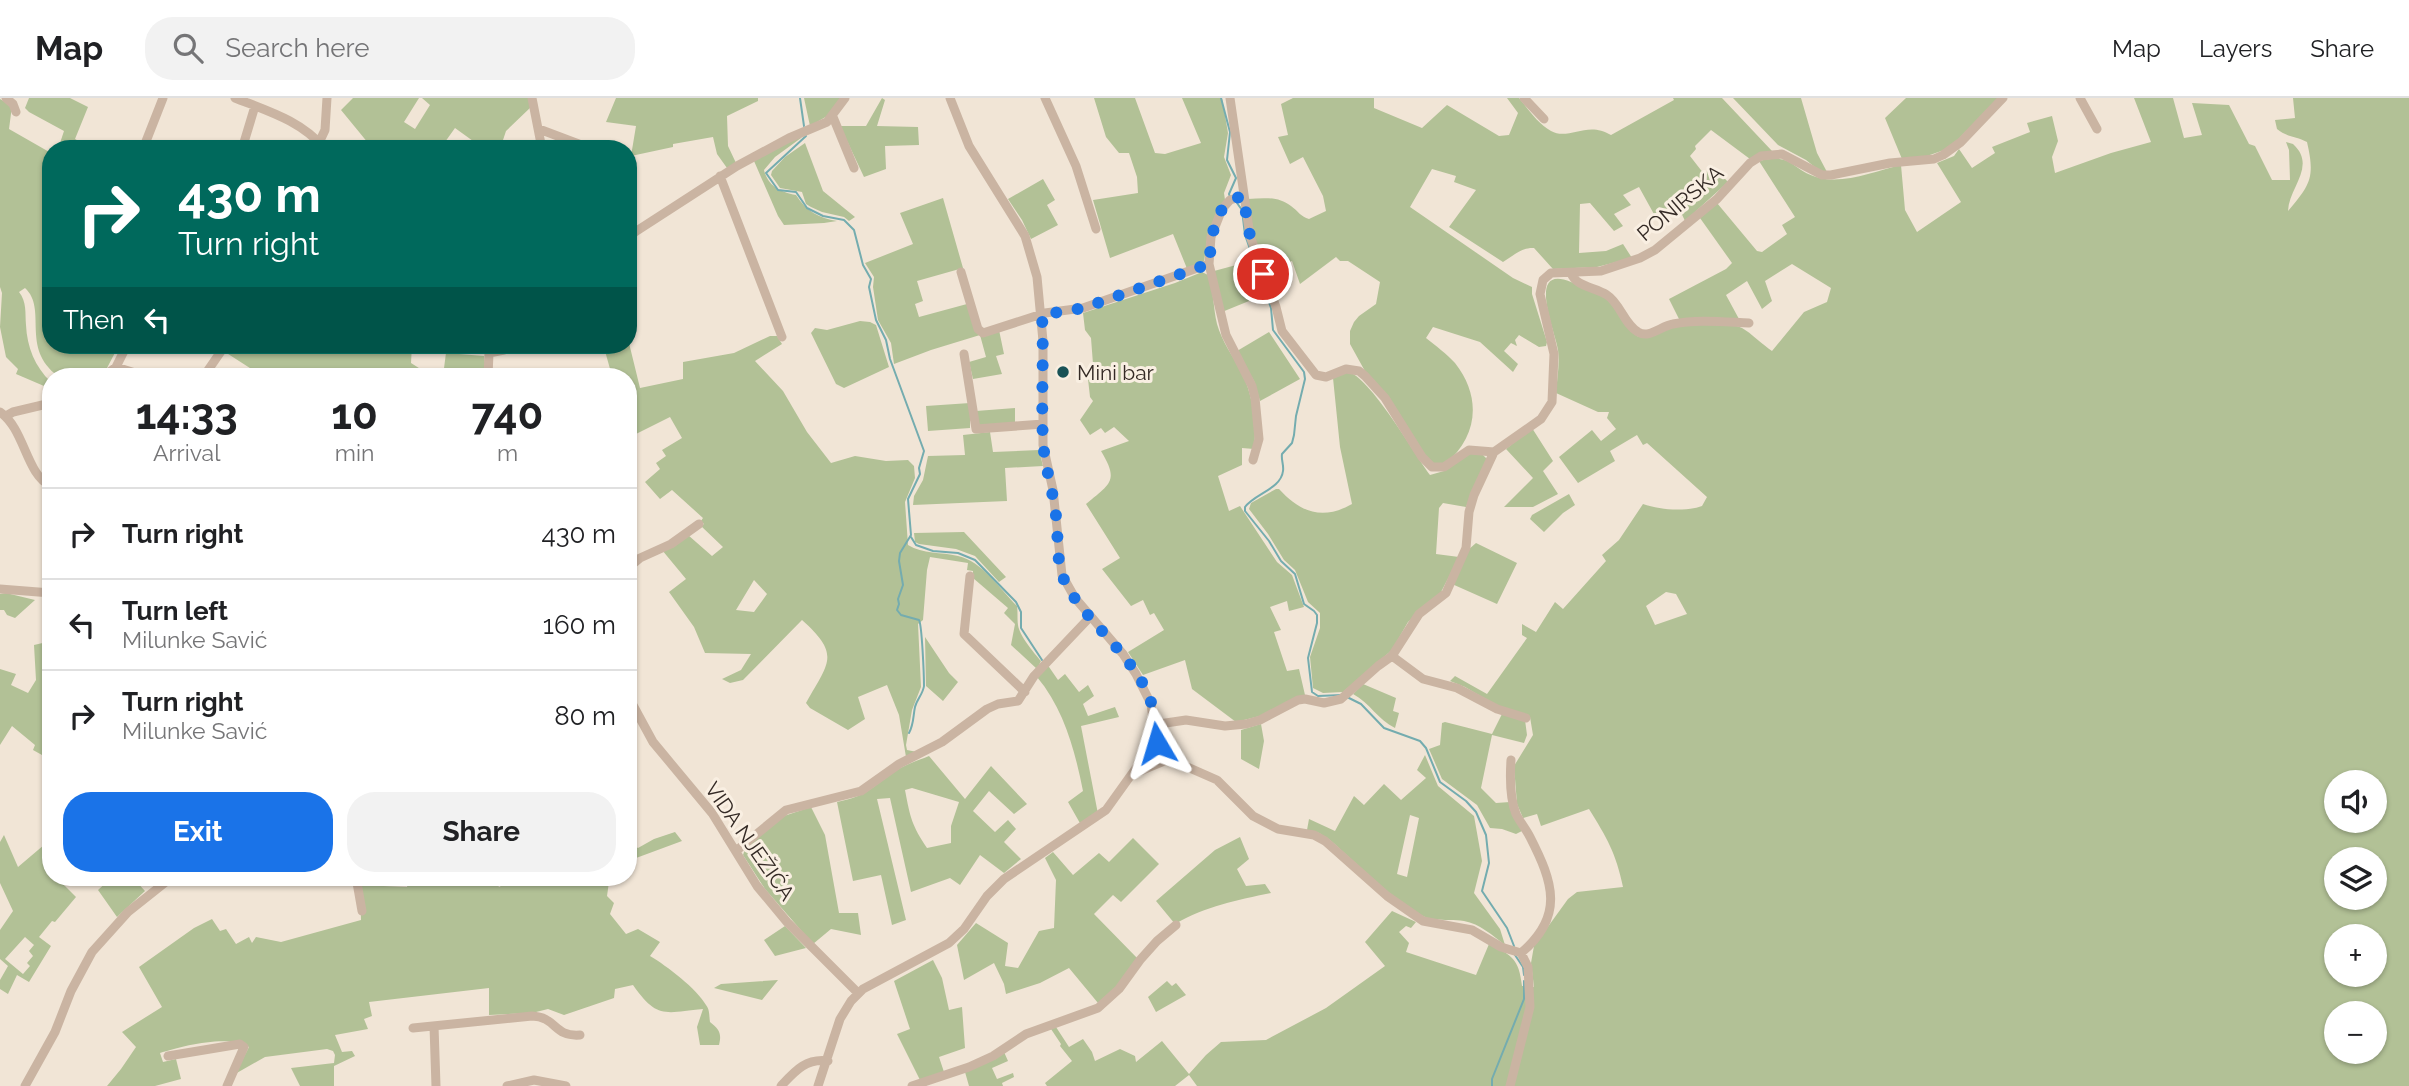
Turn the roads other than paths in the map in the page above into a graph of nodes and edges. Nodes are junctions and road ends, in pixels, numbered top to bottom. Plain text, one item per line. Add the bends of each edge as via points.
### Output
1 (5, 98) edge
2 (163, 98) edge
3 (235, 98) edge
4 (327, 98) edge
5 (532, 98) edge
6 (845, 98) edge
7 (950, 98) edge
8 (1045, 98) edge
9 (1230, 98) edge
10 (1524, 98) edge
11 (2003, 98) edge
12 (2080, 98) edge
13 (255, 106) junction
14 (16, 112) dead end
15 (833, 117) junction
16 (1544, 119) dead end
17 (539, 129) junction
18 (2097, 129) dead end
19 (147, 140) edge
20 (245, 140) edge
21 (314, 140) edge
22 (322, 140) edge
23 (541, 140) edge
24 (568, 140) edge
25 (854, 168) dead end
26 (720, 176) junction
27 (1236, 198) junction
28 (1096, 229) dead end
29 (637, 232) edge
30 (1209, 264) junction
31 (961, 272) dead end
32 (1571, 273) junction
33 (1042, 315) junction
34 (1749, 323) dead end
35 (782, 337) dead end
36 (122, 354) edge
37 (964, 355) dead end
38 (116, 367) joint
39 (119, 368) edge
40 (42, 405) edge
41 (3, 414) edge
42 (1043, 424) junction
43 (1494, 452) junction
44 (1254, 460) dead end
45 (42, 481) edge
46 (699, 524) dead end
47 (637, 560) edge
48 (970, 576) dead end
49 (0, 589) edge
50 (42, 592) edge
51 (1090, 617) junction
52 (1392, 656) junction
53 (1025, 691) junction
54 (637, 713) edge
55 (1527, 718) dead end
56 (1154, 721) junction
57 (1152, 736) junction
58 (1169, 759) junction
59 (1511, 760) dead end
60 (1133, 773) junction
61 (736, 851) junction
62 (161, 886) edge
63 (358, 886) edge
64 (362, 911) dead end
65 (1176, 925) dead end
66 (1516, 951) junction
67 (858, 993) junction
68 (434, 1026) junction
69 (413, 1028) dead end
70 (580, 1035) dead end
71 (168, 1056) dead end
72 (828, 1060) junction
73 (25, 1086) edge
74 (227, 1086) edge
75 (436, 1086) edge
76 (507, 1086) edge
77 (566, 1086) edge
78 (781, 1086) edge
79 (818, 1086) edge
80 (912, 1086) edge
81 (1510, 1086) edge

1 - 14 street
2 - 19 street
3 - 13 street
4 - 22 street
5 - 17 street
6 - 15 street
7 - 33 street via 974,155 1025,236
8 - 28 street via 1076,166
9 - 27 street
10 - 16 street
11 - 32 street, PONIRSKA via 1952,150 1934,159 1822,175 1782,154 1761,156 1655,250 1601,271
12 - 18 street
13 - 20 street
13 - 21 street via 294,122
15 - 25 street
15 - 26 street
17 - 23 street
17 - 24 street
26 - 29 street
26 - 35 street
27 - 30 street via 1222,209 1214,228
27 - 43 street via 1282,331 1313,372 1326,377 1346,369 1359,371 1385,398 1432,467 1444,467 1469,450
30 - 33 street via 1083,308
30 - 44 street via 1226,335 1255,397 1259,439
31 - 33 street via 981,332
32 - 34 street via 1576,281 1608,296 1643,335 1676,323
32 - 43 street, PONIRSKA via 1551,273 1540,287 1554,354 1552,402 1541,419
33 - 42 street
36 - 38 street
37 - 42 street via 976,429
38 - 39 street
40 - 41 street
41 - 45 street via 21,437
42 - 51 street via 1060,568 1068,588
43 - 52 street via 1471,504 1466,548 1448,589 1414,621
46 - 47 street
48 - 53 street via 964,634
49 - 50 street
51 - 53 street
51 - 56 street via 1136,674
52 - 55 street via 1423,679 1457,688 1497,709
52 - 56 street via 1339,701 1298,700 1246,724
53 - 61 street via 1018,701 987,709 861,792 779,814
54 - 61 street, VIDA NJEŽIĆA via 653,742 707,807
56 - 57 street
57 - 58 street
57 - 60 street
58 - 60 street
58 - 66 street via 1217,780 1248,812 1268,824 1320,838 1423,921 1472,930
59 - 66 street via 1515,810 1552,889 1545,923 1533,942
60 - 67 street via 1099,817 1004,879 950,943
61 - 67 street, VIDA NJEŽIĆA via 780,915
62 - 73 street via 128,912 92,952
63 - 64 street
65 - 80 street via 1098,1008 1026,1034 970,1067
66 - 81 street via 1528,967 1530,1007
67 - 72 street via 840,1019
68 - 69 street
68 - 70 street via 543,1016 563,1033
68 - 75 street
71 - 74 street via 240,1044 244,1047
72 - 78 street via 805,1063
72 - 79 street
76 - 77 street via 534,1080

